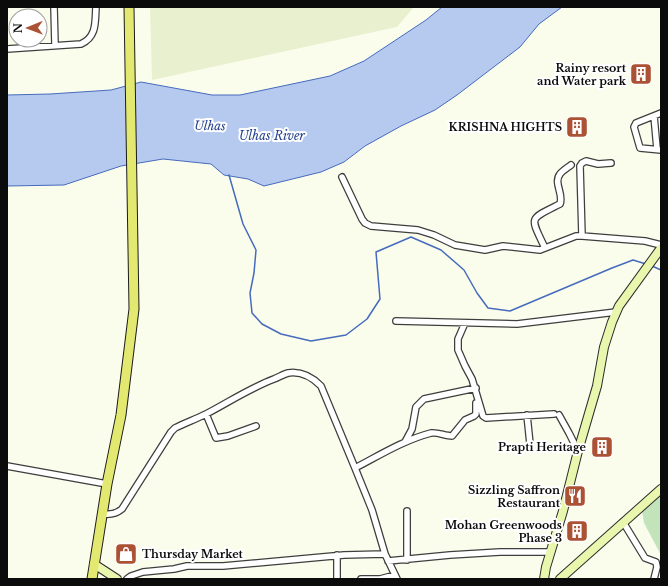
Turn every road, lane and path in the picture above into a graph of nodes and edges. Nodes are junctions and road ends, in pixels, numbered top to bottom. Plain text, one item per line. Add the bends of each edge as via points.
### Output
1 (54, 7) edge
2 (96, 7) edge
3 (129, 7) edge
4 (56, 46) junction
5 (7, 49) edge
6 (661, 113) edge
7 (654, 116) junction
8 (659, 150) edge
9 (611, 163) dead end
10 (570, 165) dead end
11 (342, 177) dead end
12 (582, 236) junction
13 (661, 246) edge
14 (545, 248) junction
15 (616, 312) junction
16 (396, 321) dead end
17 (465, 323) junction
18 (476, 390) junction
19 (206, 414) junction
20 (528, 415) junction
21 (256, 426) dead end
22 (405, 442) junction
23 (530, 444) dead end
24 (578, 451) junction
25 (7, 466) edge
26 (355, 468) junction
27 (107, 484) junction
28 (661, 489) edge
29 (407, 511) dead end
30 (103, 514) junction
31 (624, 522) junction
32 (550, 552) junction
33 (385, 554) junction
34 (337, 555) junction
35 (407, 560) junction
36 (388, 561) junction
37 (658, 561) edge
38 (94, 564) junction
39 (396, 577) edge
40 (92, 579) edge
41 (117, 579) edge
42 (128, 579) edge
43 (337, 579) edge
44 (361, 579) edge
45 (544, 579) edge
46 (560, 579) edge
47 (654, 579) edge

1 - 4 street
2 - 4 street via 91,38 81,44
3 - 27 main road via 134,309 121,415
4 - 5 street
6 - 7 street
7 - 8 street
7 - 8 street via 636,123 634,127 640,148
9 - 12 street via 598,164 586,161 580,166
10 - 14 street via 558,177 562,197 560,204 534,218
11 - 14 street via 362,219 371,226 418,230 455,245 478,250 503,246 534,250
12 - 13 street via 645,241
12 - 14 street
13 - 15 street
15 - 17 street via 516,324
15 - 24 street via 604,347 597,386
16 - 17 street
17 - 18 street via 458,339 458,350
18 - 20 street via 482,414 486,418
18 - 22 street via 424,399 416,407 412,429
18 - 22 street via 476,414 466,420 454,435 431,433
19 - 21 street via 216,438
19 - 26 street via 288,373 308,376 315,379 320,386
19 - 30 street via 186,422 171,432 122,509 118,513
20 - 23 street
20 - 24 street via 556,414
22 - 26 street
24 - 32 street
25 - 27 street
26 - 33 street via 372,510
27 - 30 main road
28 - 31 street
29 - 35 street
30 - 38 main road
31 - 37 street via 645,558
31 - 46 street
32 - 35 street via 500,552
32 - 45 street
33 - 34 street
33 - 36 street
34 - 42 street via 223,566 187,566 174,570 143,572
34 - 43 street
35 - 36 street
36 - 39 street
37 - 47 street
38 - 40 main road
38 - 41 street
39 - 44 street

